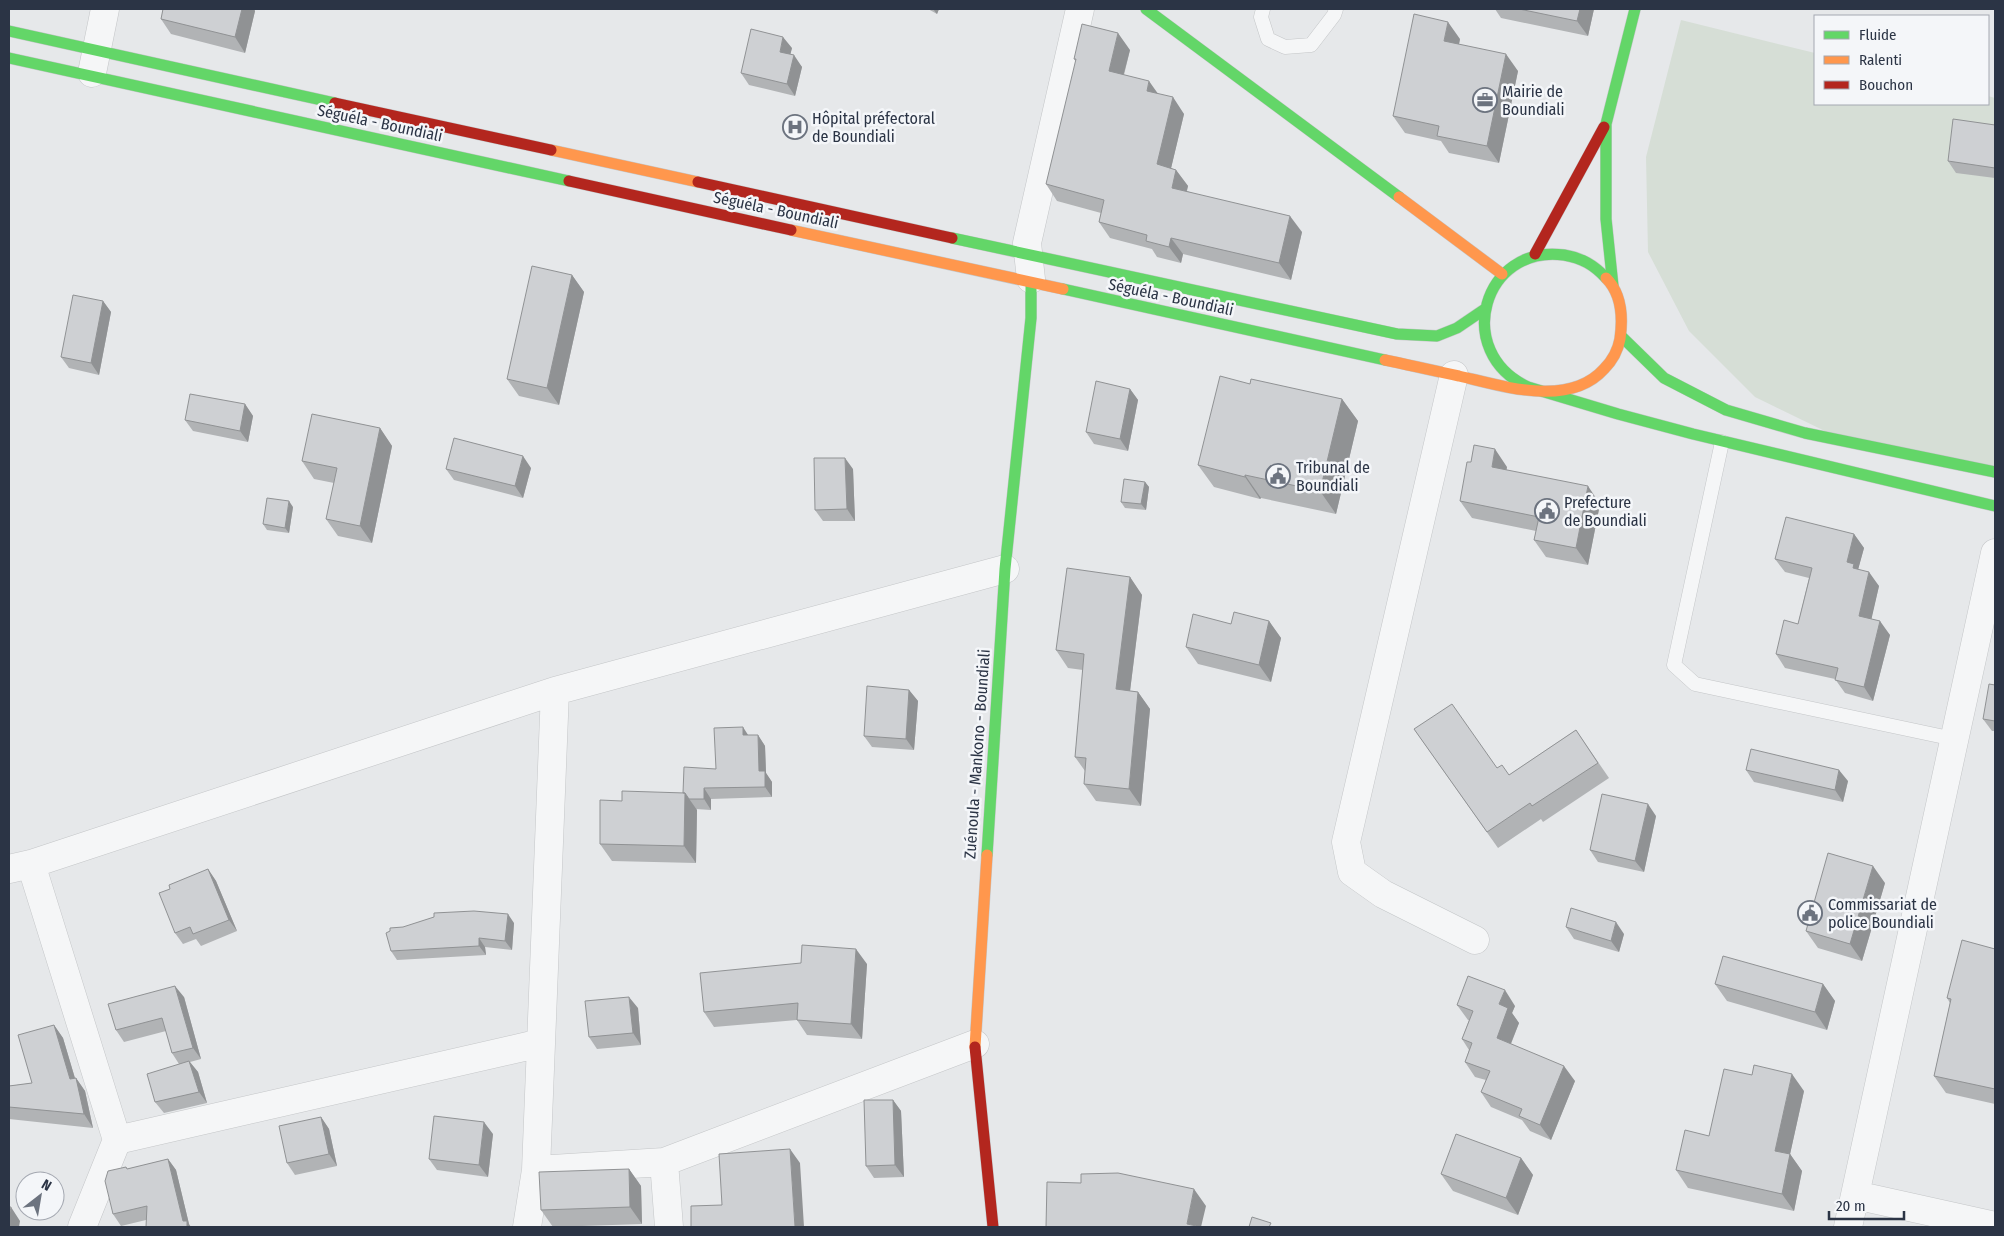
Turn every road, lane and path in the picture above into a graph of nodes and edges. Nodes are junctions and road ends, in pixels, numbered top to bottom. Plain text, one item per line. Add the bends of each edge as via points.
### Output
1 (105, 9) edge
2 (1080, 9) edge
3 (1146, 9) edge
4 (1263, 9) edge
5 (1635, 9) edge
6 (1337, 11) edge
7 (9, 31) edge
8 (9, 58) edge
9 (94, 64) junction
10 (1606, 124) junction
11 (1535, 254) junction
12 (1028, 255) junction
13 (1502, 274) junction
14 (1031, 283) junction
15 (1613, 286) junction
16 (1485, 309) junction
17 (1622, 337) junction
18 (1454, 375) junction
19 (1536, 390) junction
20 (1722, 442) junction
21 (1995, 472) edge
22 (1995, 506) edge
23 (1995, 553) edge
24 (1005, 569) junction
25 (555, 691) junction
26 (1954, 739) junction
27 (20, 867) edge
28 (1475, 940) dead end
29 (541, 1043) junction
30 (975, 1044) junction
31 (117, 1140) junction
32 (664, 1162) junction
33 (536, 1170) junction
34 (1855, 1195) junction
35 (1995, 1226) edge
36 (82, 1227) edge
37 (527, 1227) edge
38 (669, 1227) edge
39 (993, 1227) edge
40 (1848, 1227) edge

1 - 9 street
2 - 12 street via 1027,242
3 - 13 main road
4 - 6 lane via 1261,18 1268,40 1285,47 1311,44
5 - 10 main road
7 - 9 main road, Séguéla - Boundiali
8 - 9 main road, Séguéla - Boundiali
9 - 12 main road, Séguéla - Boundiali
9 - 14 main road, Séguéla - Boundiali
10 - 11 main road
10 - 15 main road via 1606,219
11 - 13 main road, Séguéla - Boundiali
11 - 15 main road, Séguéla - Boundiali via 1557,252 1579,257 1599,269
12 - 14 street
12 - 16 main road, Séguéla - Boundiali via 1397,334 1437,336 1457,328
13 - 16 main road, Séguéla - Boundiali via 1491,290
14 - 18 main road, Séguéla - Boundiali
14 - 24 main road, Zuénoula - Mankono - Boundiali via 1031,318
15 - 17 main road, Séguéla - Boundiali via 1623,319
16 - 19 main road, Séguéla - Boundiali via 1484,330 1490,350 1501,368
17 - 19 main road, Séguéla - Boundiali via 1614,358 1600,374 1580,386 1559,391
17 - 21 main road via 1664,378 1726,410 1805,433
18 - 19 main road, Séguéla - Boundiali
18 - 28 street via 1346,842 1352,872 1383,894
19 - 20 main road
20 - 22 main road
20 - 26 lane via 1674,665 1695,684
23 - 26 street
24 - 25 street
24 - 30 main road, Zuénoula - Mankono - Boundiali
25 - 27 street
25 - 29 street
26 - 34 street
27 - 31 street
29 - 31 street
29 - 33 street
30 - 32 street
30 - 39 main road, Zuénoula - Mankono - Boundiali
31 - 36 street
32 - 33 street
32 - 38 street
33 - 37 street
34 - 35 street
34 - 40 street

